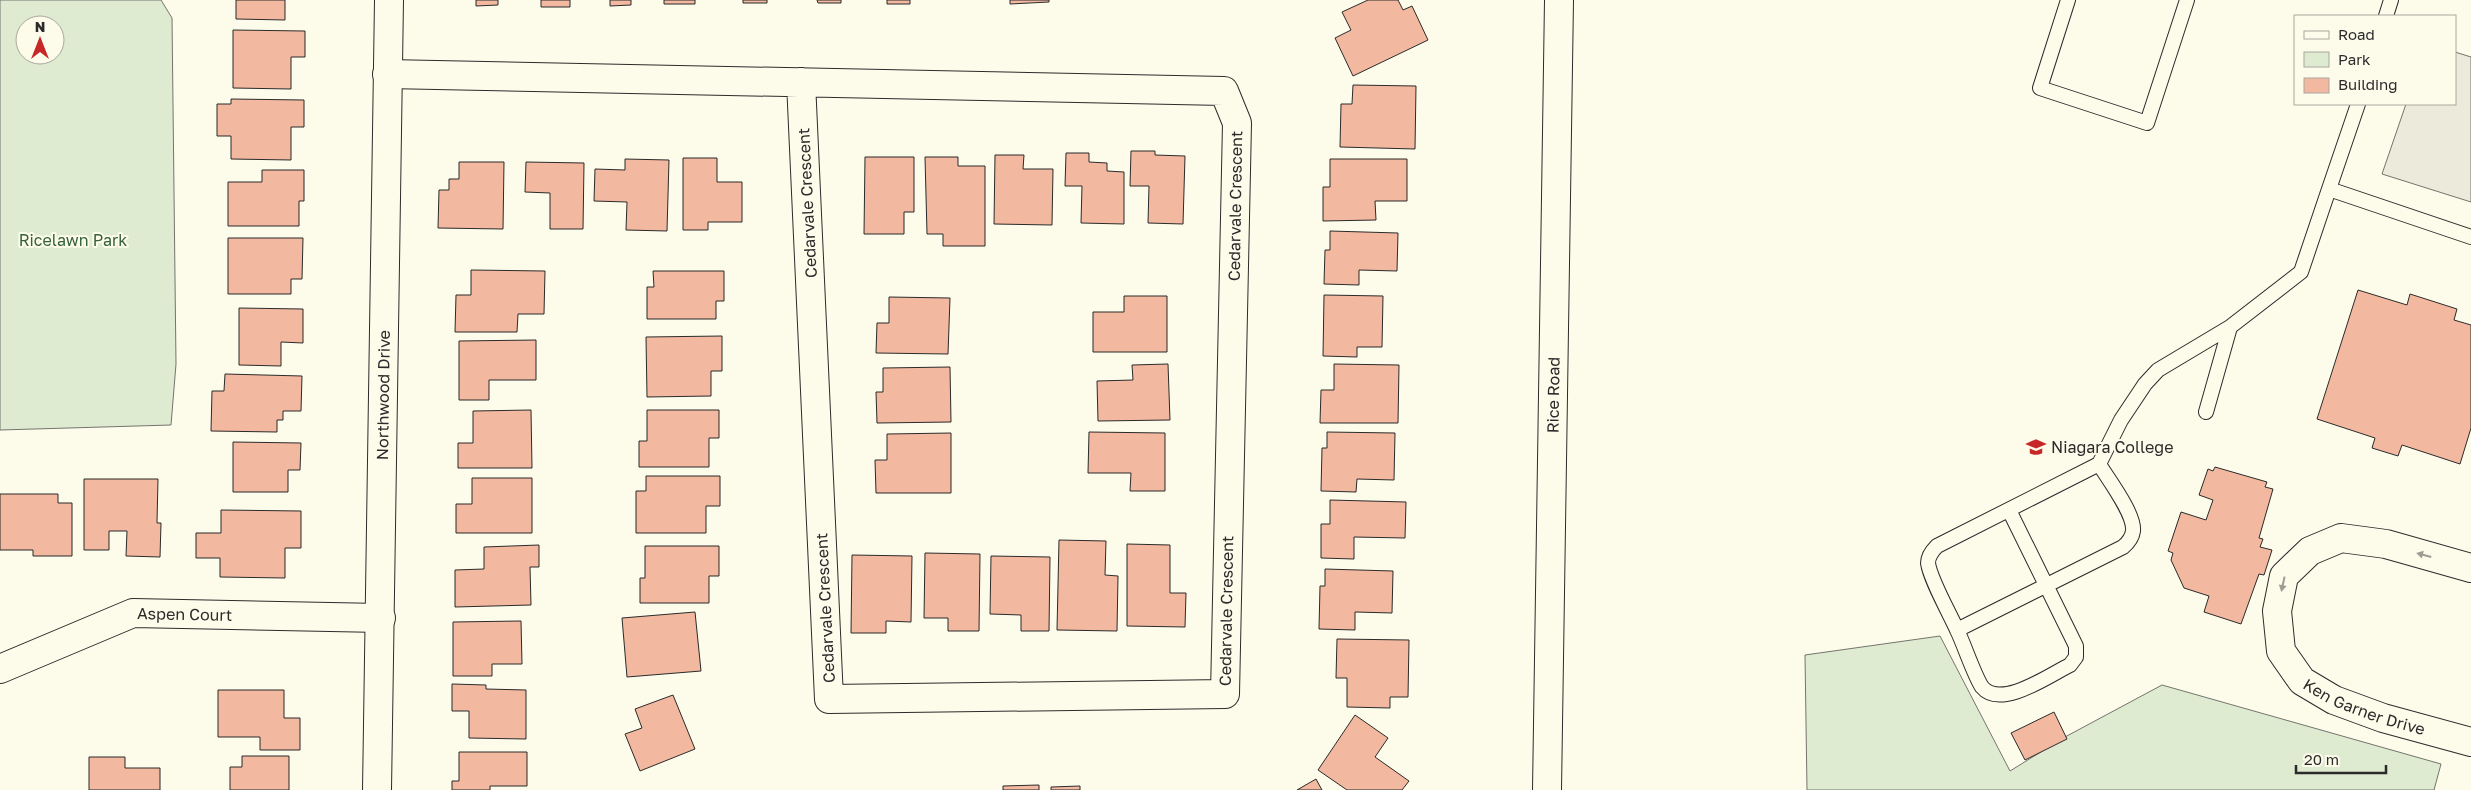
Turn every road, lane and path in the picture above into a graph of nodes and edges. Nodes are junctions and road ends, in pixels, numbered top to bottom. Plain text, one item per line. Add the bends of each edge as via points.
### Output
1 (389, 0) edge
2 (1559, 0) edge
3 (2068, 0) edge
4 (2187, 0) edge
5 (2391, 0) edge
6 (2386, 15) edge
7 (388, 74) junction
8 (801, 82) junction
9 (2358, 105) edge
10 (2329, 189) junction
11 (2471, 237) edge
12 (2230, 327) junction
13 (2206, 412) dead end
14 (2099, 464) junction
15 (2008, 510) junction
16 (2471, 568) edge
17 (2047, 586) junction
18 (381, 618) junction
19 (1957, 630) junction
20 (0, 669) edge
21 (2471, 742) edge
22 (377, 790) edge
23 (1547, 790) edge

1 - 7 street, Northwood Drive
2 - 23 street, Rice Road
3 - 4 lane via 2040,88 2147,123
5 - 6 lane
7 - 8 street, Cedarvale Crescent
7 - 18 street, Northwood Drive
8 - 8 street, Cedarvale Crescent via 829,699 1225,694 1237,123 1224,91
9 - 10 lane
10 - 11 lane
10 - 12 lane via 2301,272
12 - 13 lane
12 - 14 lane via 2158,370 2144,384
14 - 15 lane
14 - 17 lane via 2130,516 2134,529 2131,540
15 - 17 lane
15 - 19 lane via 1931,552 1928,563
16 -> 21 street, Ken Garner Drive via 2386,544 2342,538 2310,551 2284,576 2277,610 2281,650 2302,681 2334,700 2383,718
17 - 19 lane
17 - 19 lane via 2067,623 2076,646 2076,656 2070,664 2015,693 1991,693 1982,686
18 - 20 street, Aspen Court via 133,613
18 - 22 street, Northwood Drive

